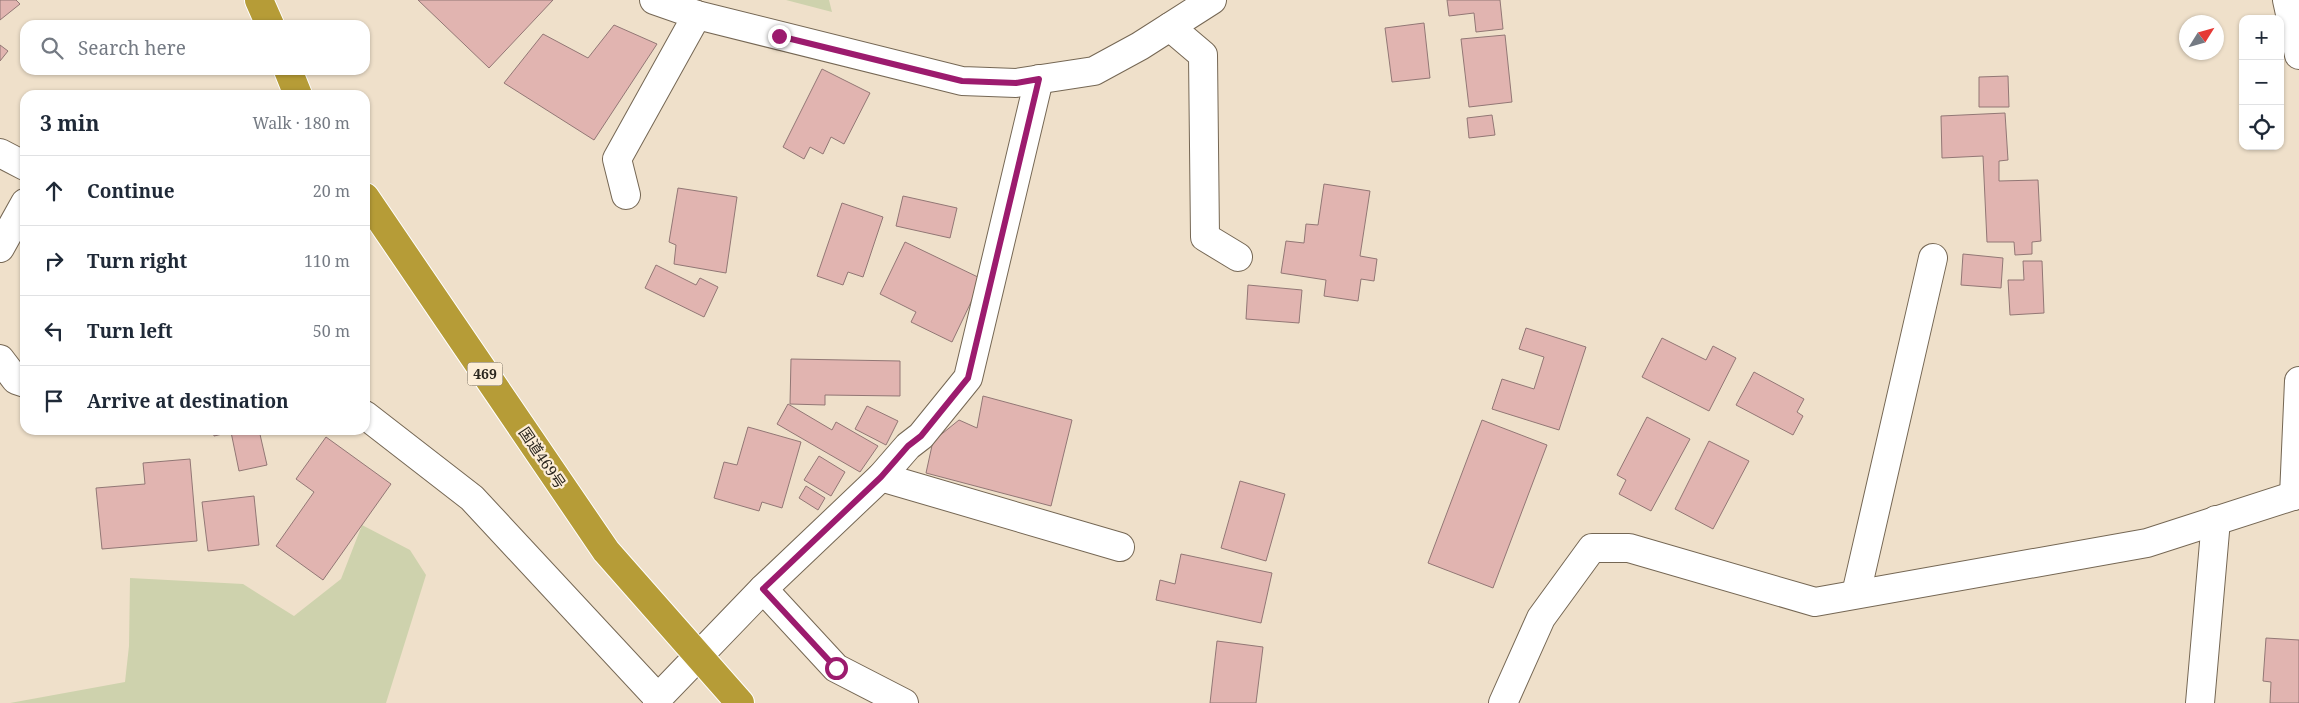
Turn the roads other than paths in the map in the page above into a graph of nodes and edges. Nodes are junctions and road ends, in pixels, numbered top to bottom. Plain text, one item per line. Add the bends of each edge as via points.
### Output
1 (260, 0) edge
2 (654, 0) edge
3 (1212, 0) edge
4 (2287, 0) edge
5 (697, 15) junction
6 (268, 20) edge
7 (1170, 27) junction
8 (2299, 55) edge
9 (290, 75) edge
10 (1039, 79) junction
11 (296, 90) edge
12 (0, 153) edge
13 (20, 163) edge
14 (626, 195) dead end
15 (370, 204) edge
16 (20, 212) edge
17 (0, 248) edge
18 (1238, 257) dead end
19 (1933, 258) dead end
20 (0, 359) edge
21 (2299, 380) edge
22 (20, 381) edge
23 (370, 419) edge
24 (881, 477) junction
25 (2296, 495) edge
26 (2216, 520) junction
27 (1120, 546) dead end
28 (763, 589) junction
29 (1856, 594) junction
30 (697, 656) junction
31 (658, 700) edge
32 (740, 703) edge
33 (904, 703) edge
34 (1503, 703) edge
35 (2200, 703) edge

1 - 6 highway
2 - 5 street
3 - 7 street
4 - 8 street
5 - 10 street via 962,81 1016,83
5 - 14 street via 617,159
7 - 10 street via 1094,71
7 - 18 street via 1203,55 1205,237
9 - 11 highway
10 - 24 street via 968,378 921,436
12 - 13 street
15 - 30 highway, 国道469号 / 469 via 606,551
16 - 17 street
19 - 29 street
20 - 22 street
21 - 25 street
23 - 31 street via 472,498
24 - 27 street
24 - 28 street
25 - 26 street
26 - 29 street via 2147,543
26 - 35 street
28 - 30 street
28 - 33 street via 836,668
29 - 34 street via 1815,602 1630,548 1592,548 1541,618
30 - 31 street
30 - 32 highway, 国道469号 / 469

